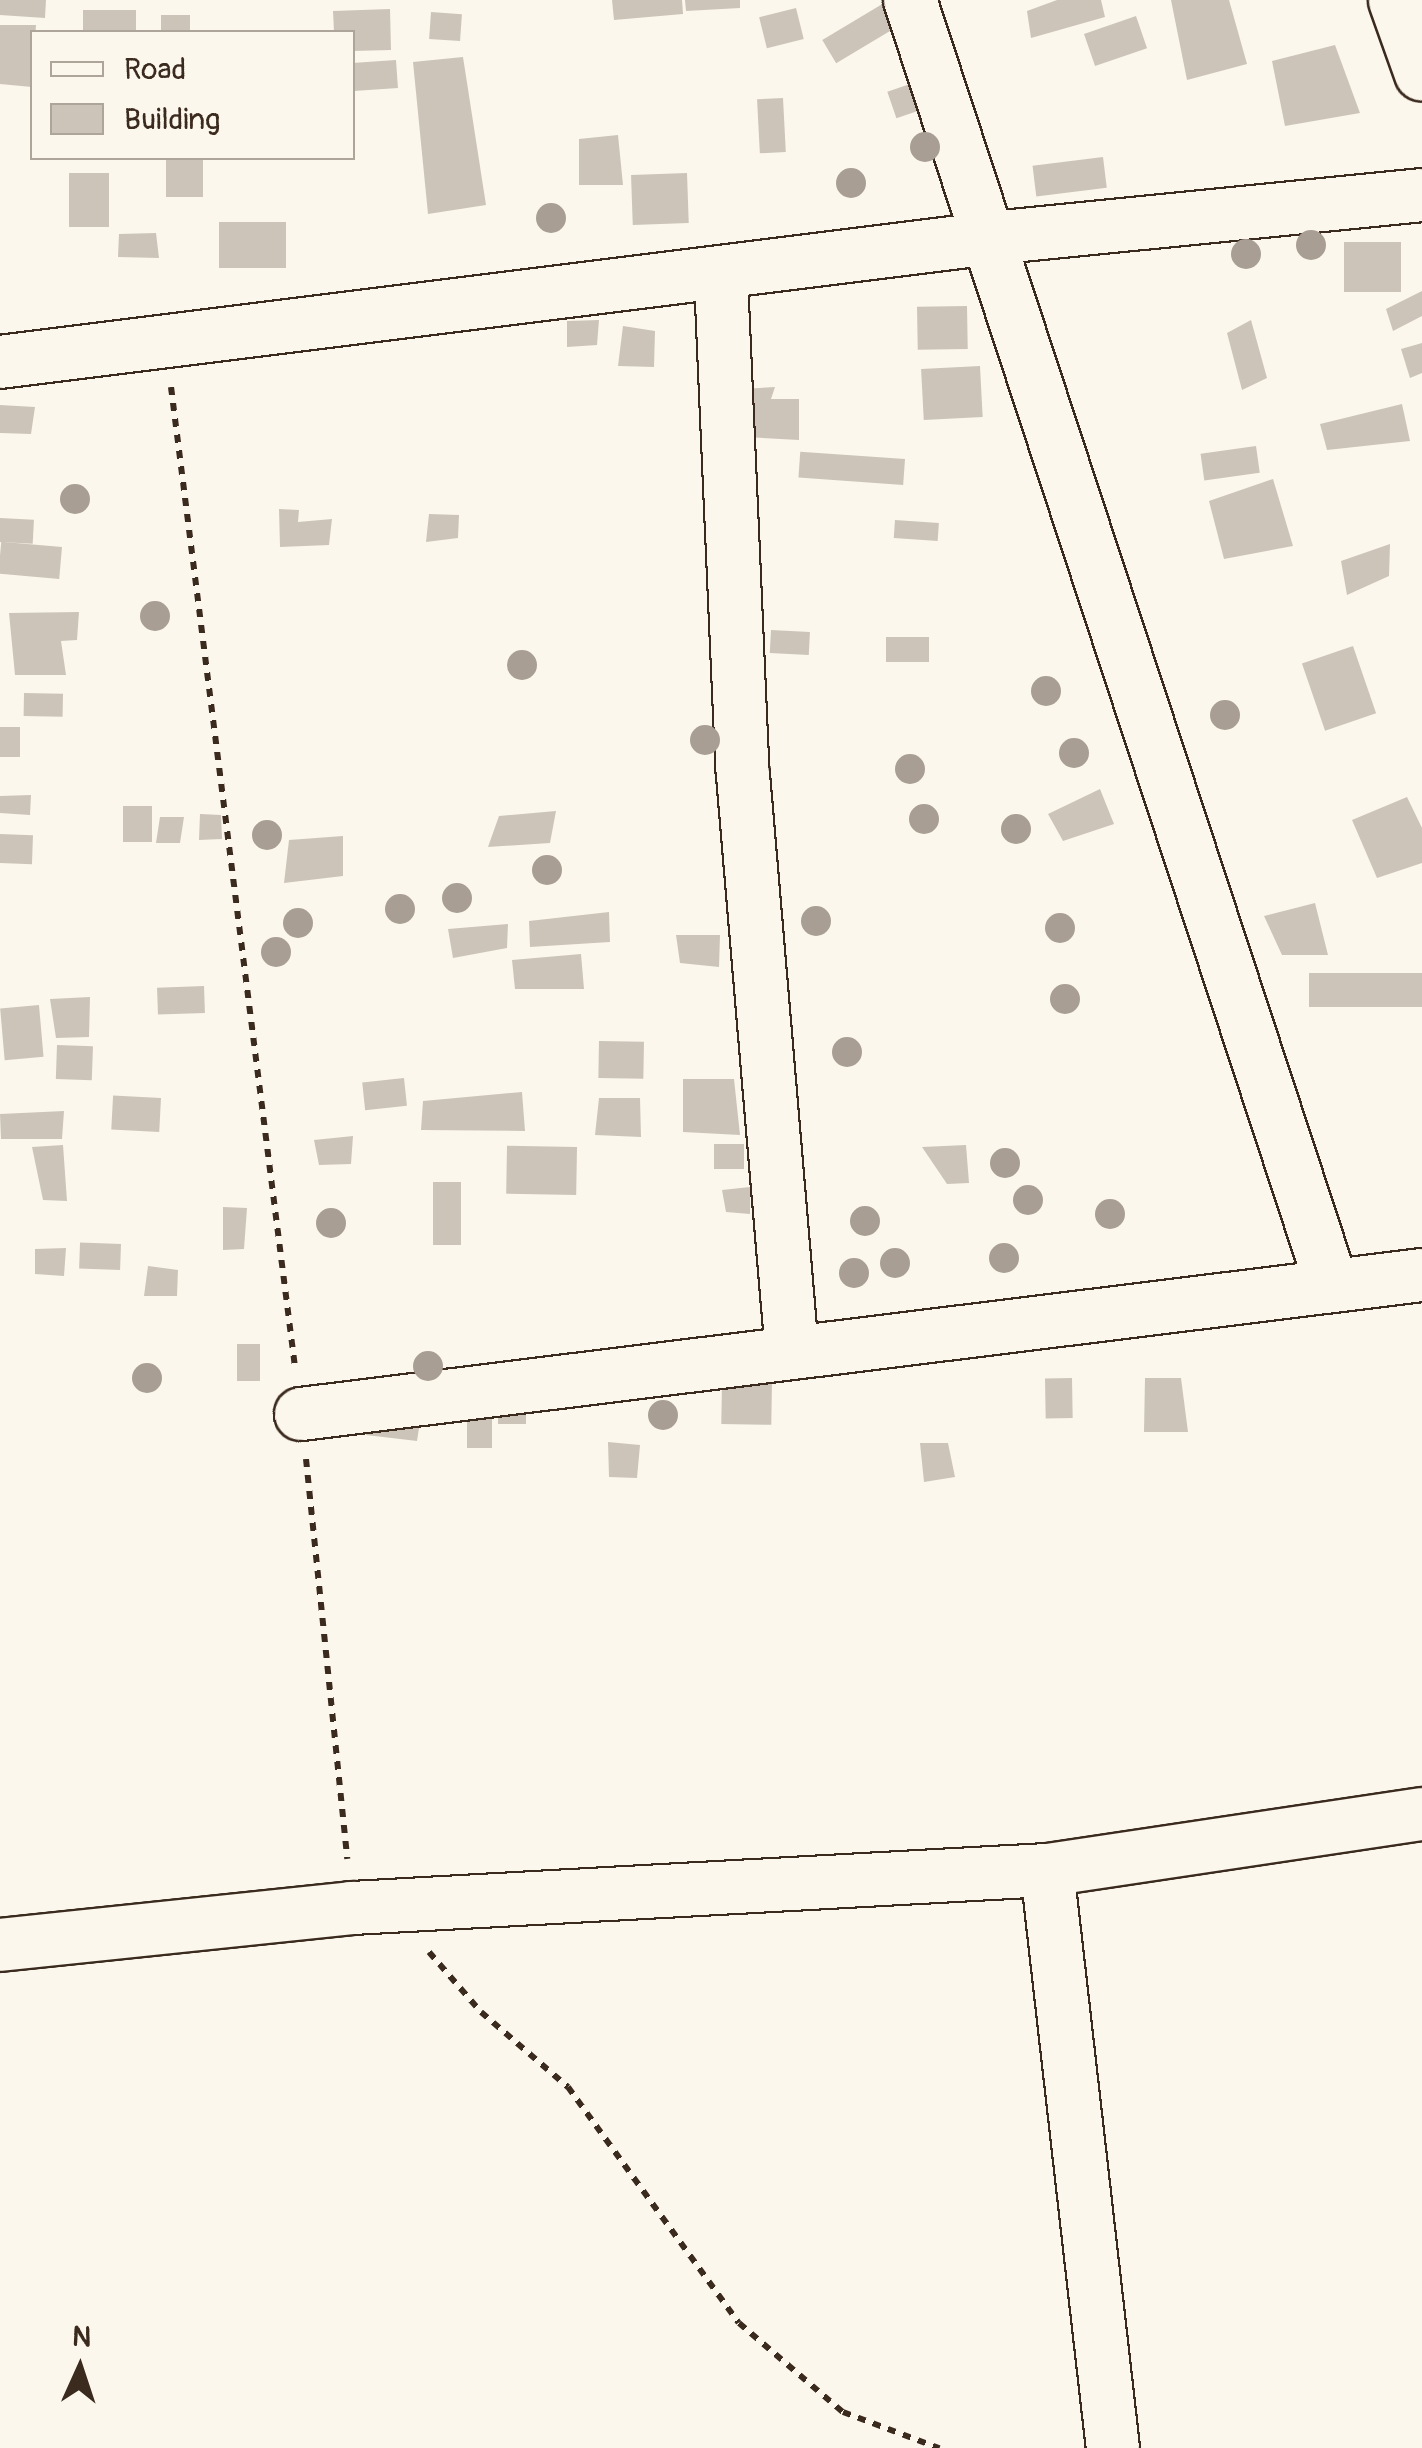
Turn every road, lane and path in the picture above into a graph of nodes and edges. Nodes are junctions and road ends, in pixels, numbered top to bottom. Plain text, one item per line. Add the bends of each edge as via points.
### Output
1 (910, 0) edge
2 (1396, 0) edge
3 (1422, 74) edge
4 (1422, 195) edge
5 (992, 238) junction
6 (721, 279) junction
7 (166, 342) junction
8 (0, 362) edge
9 (1422, 1275) edge
10 (1332, 1286) junction
11 (792, 1353) junction
12 (301, 1414) junction
13 (1422, 1814) edge
14 (1048, 1870) junction
15 (352, 1908) junction
16 (0, 1945) edge
17 (417, 1945) dead end
18 (938, 2448) edge
19 (1113, 2448) edge

1 - 5 street
2 - 3 street
4 - 5 street
5 - 6 street
5 - 10 street
6 - 7 street
6 - 11 street via 744,774
7 - 8 street
7 - 12 path
9 - 10 street
10 - 11 street
11 - 12 street
12 - 15 path
13 - 14 street
14 - 15 street
14 - 19 street
15 - 16 street
17 - 18 path via 568,2087 739,2323 843,2412

